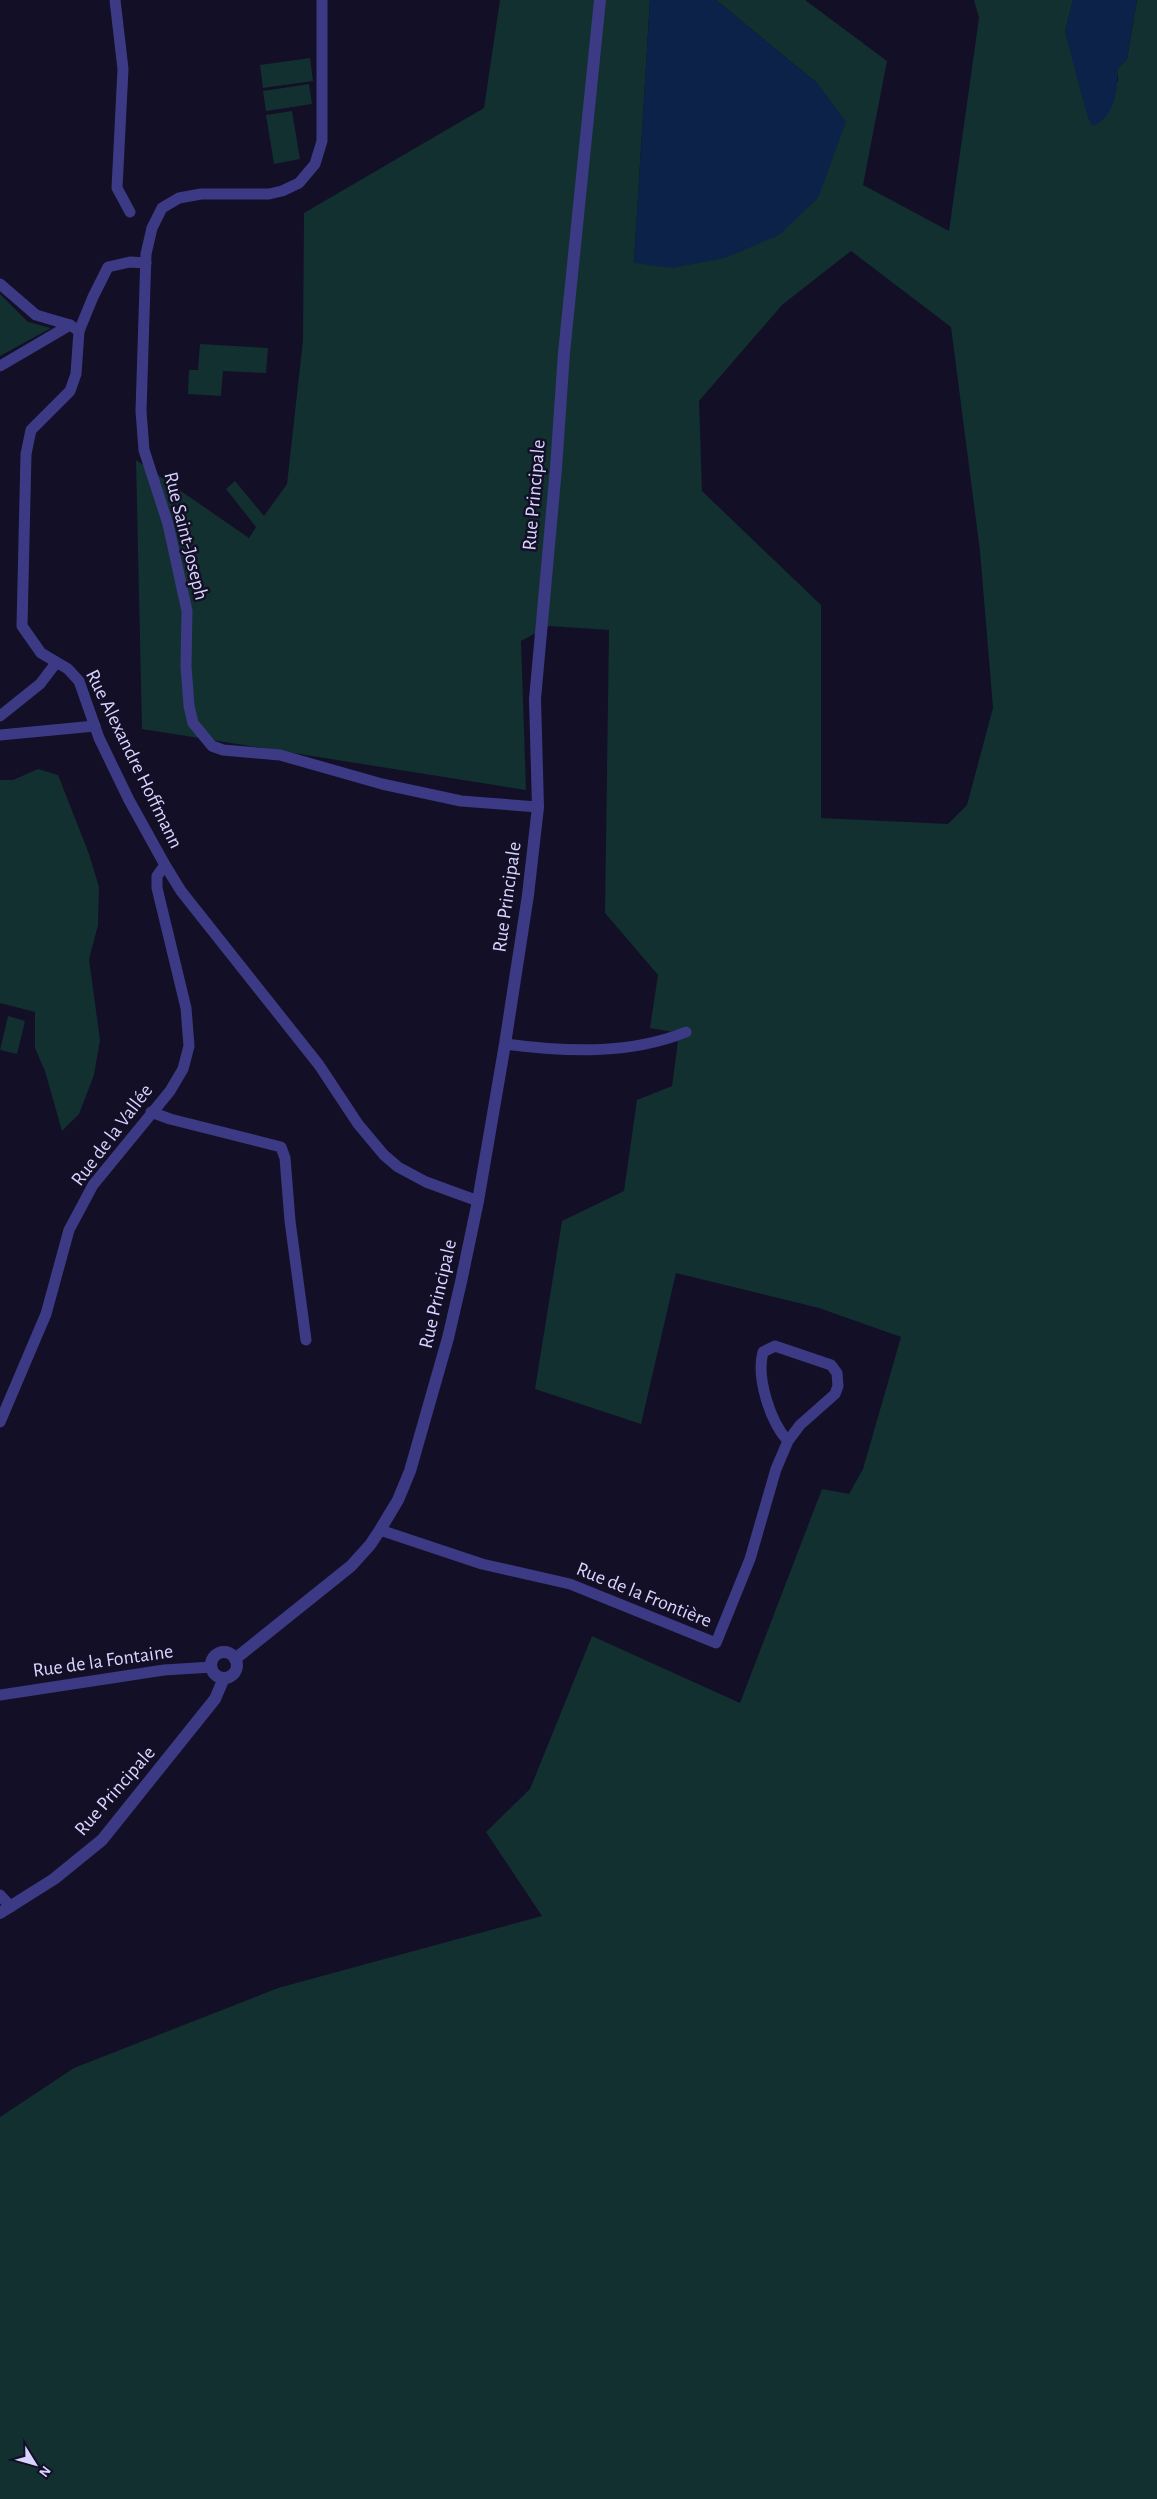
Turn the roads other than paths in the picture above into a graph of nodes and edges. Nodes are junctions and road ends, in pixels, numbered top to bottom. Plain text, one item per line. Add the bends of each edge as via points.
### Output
1 (115, 0) edge
2 (322, 0) edge
3 (600, 0) edge
4 (130, 212) dead end
5 (146, 263) junction
6 (0, 284) edge
7 (74, 328) junction
8 (0, 366) edge
9 (56, 663) junction
10 (0, 716) edge
11 (95, 726) junction
12 (0, 735) edge
13 (538, 807) junction
14 (165, 865) junction
15 (686, 1032) dead end
16 (505, 1044) junction
17 (151, 1112) junction
18 (478, 1200) junction
19 (306, 1340) dead end
20 (0, 1422) edge
21 (788, 1441) junction
22 (380, 1530) junction
23 (235, 1659) junction
24 (212, 1667) junction
25 (224, 1678) junction
26 (0, 1695) edge
27 (0, 1895) edge
28 (6, 1910) edge

1 - 4 street via 122,70 117,188
2 - 5 street, Rue Saint-Joseph via 322,141 315,164 299,183 282,191 179,198 162,208 152,228
3 - 13 street, Rue Principale via 564,353 535,698
5 - 7 street, Rue Alexandre Hoffmann via 130,262 108,267
5 - 13 street, Rue Saint-Joseph via 141,411 144,450 168,524 183,590 187,610 189,706 193,723 202,737 223,750 280,755 382,784 461,801
6 - 7 street via 36,315
7 - 8 street
7 - 9 street, Rue Alexandre Hoffmann via 76,374 70,391 31,430 26,454 22,626 41,653
9 - 10 street via 40,684
9 - 11 street, Rue Alexandre Hoffmann via 68,668 79,681
11 - 12 street
11 - 14 street, Rue Alexandre Hoffmann via 129,800
13 - 16 street, Rue Principale
14 - 17 street, Rue de la Vallée via 157,876 157,888 186,1008 189,1046 183,1069 170,1091
14 - 18 street, Rue Alexandre Hoffmann via 181,891 319,1065 358,1124 384,1155 402,1170 426,1182
15 - 16 street via 627,1049 537,1048
16 - 18 street, Rue Principale
17 - 19 street via 281,1147 285,1158
17 - 20 street, Rue de la Vallée via 93,1185 70,1230 46,1314
18 - 22 street, Rue Principale via 448,1338 424,1426 398,1500
21 - 21 street via 800,1425 835,1394 837,1373 831,1365 775,1346 763,1352 760,1362 767,1402 780,1432
21 - 22 street, Rue de la Frontière via 776,1469 750,1559 716,1643 570,1584 482,1564
22 - 23 street, Rue Principale via 351,1566
23 - 24 street via 227,1653 220,1653 213,1660
23 - 25 street via 235,1672
24 - 25 street via 216,1675
24 - 26 street, Rue de la Fontaine via 164,1670
25 - 28 street, Rue Principale via 215,1699 102,1840 54,1879
27 - 28 street, Rue Principale

